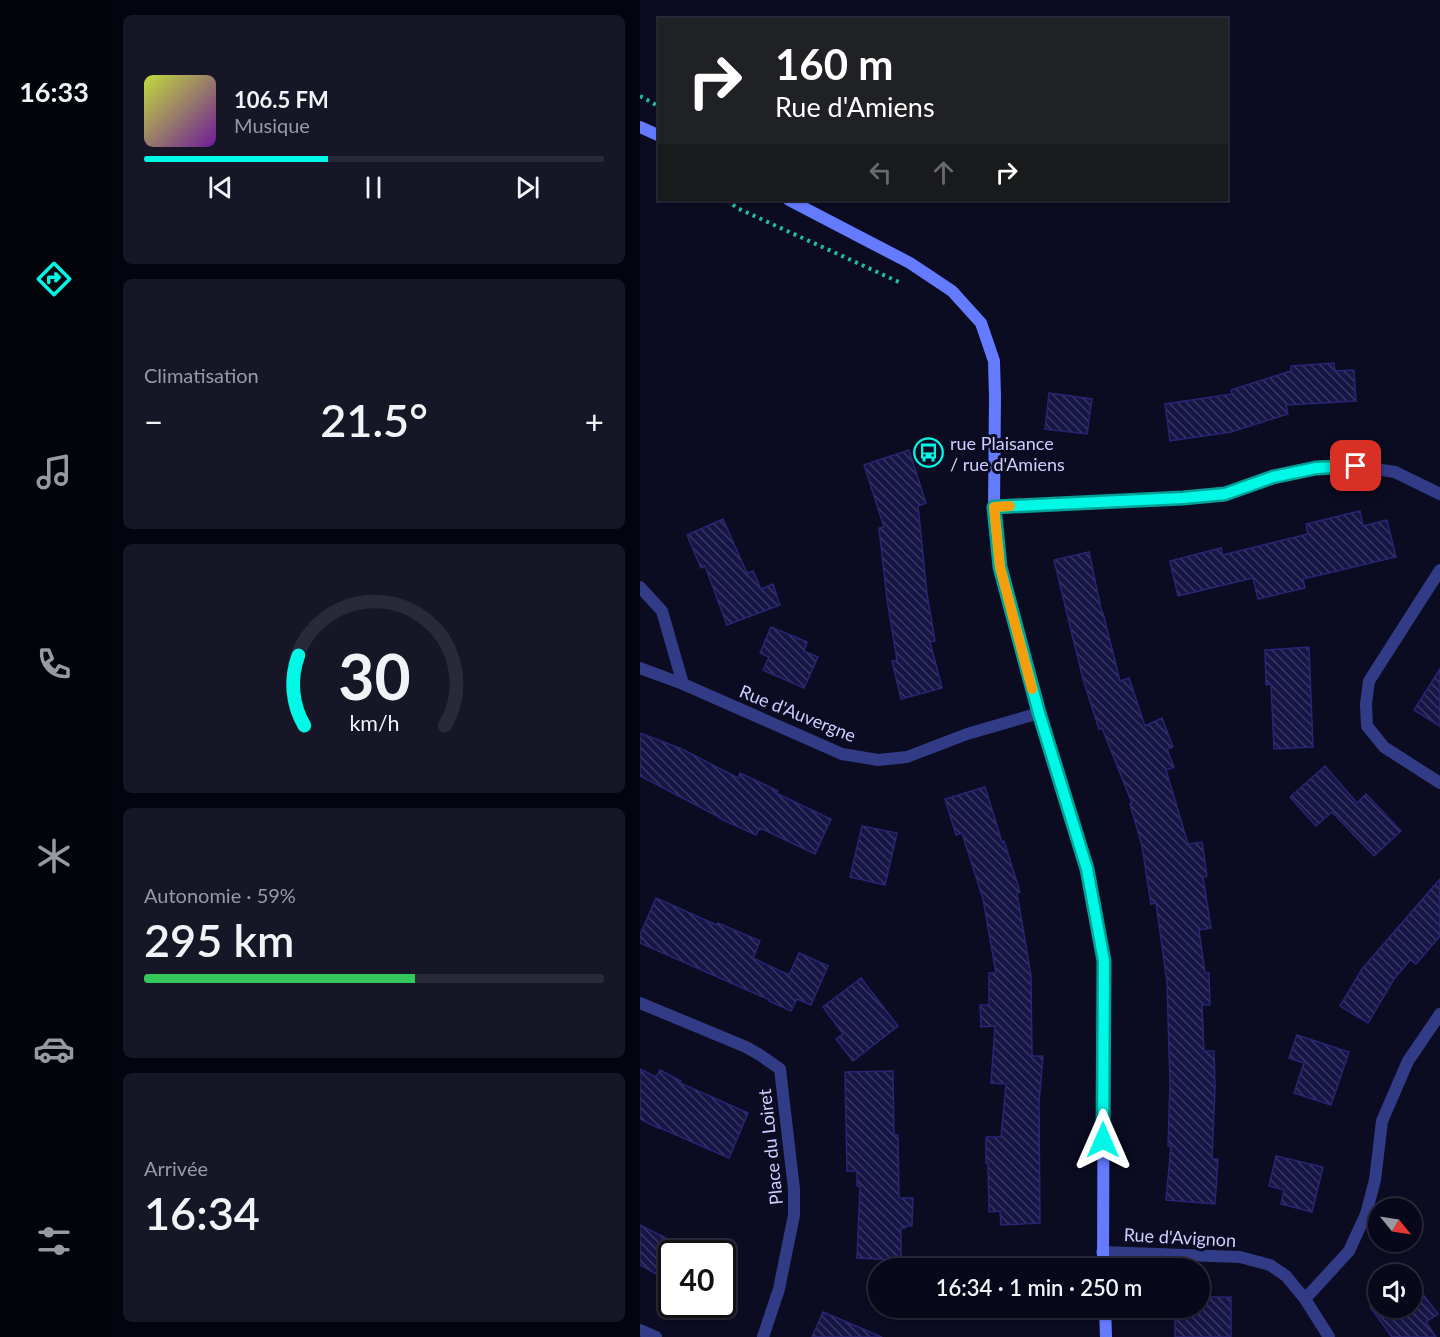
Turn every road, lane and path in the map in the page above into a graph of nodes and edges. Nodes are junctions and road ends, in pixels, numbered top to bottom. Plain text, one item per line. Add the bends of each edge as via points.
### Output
1 (640, 96) edge
2 (658, 106) edge
3 (640, 127) edge
4 (658, 135) edge
5 (728, 201) edge
6 (791, 201) edge
7 (908, 286) dead end
8 (1440, 494) edge
9 (994, 507) junction
10 (1440, 570) edge
11 (640, 588) edge
12 (640, 668) edge
13 (683, 684) junction
14 (1039, 713) junction
15 (1440, 783) edge
16 (640, 1002) edge
17 (1440, 1014) edge
18 (1102, 1252) junction
19 (1102, 1258) edge
20 (1305, 1299) junction
21 (1105, 1318) edge
22 (640, 1330) edge
23 (656, 1337) edge
24 (763, 1337) edge
25 (1106, 1337) edge
26 (1329, 1337) edge

1 - 2 path
3 - 4 street
5 - 7 path
6 - 9 street via 910,262 952,291 981,322 994,361
8 - 9 street via 1395,472 1356,466 1316,468 1273,477 1225,494
9 - 14 street via 1000,567
10 - 15 street via 1369,681 1366,704 1368,726 1384,747
11 - 13 street via 662,611
12 - 13 street, Rue d'Auvergne
13 - 14 street, Rue d'Auvergne via 842,754 878,760 907,757
14 - 18 street via 1087,869 1104,961
16 - 24 street, Place du Loiret via 746,1047 780,1069 794,1215 779,1289
17 - 20 street via 1408,1061 1382,1121 1375,1180 1366,1214 1349,1251
18 - 19 street
18 - 20 street, Rue d'Avignon via 1240,1257 1270,1265 1286,1276
20 - 26 street, Rue d'Avignon
21 - 25 street
22 - 23 street

